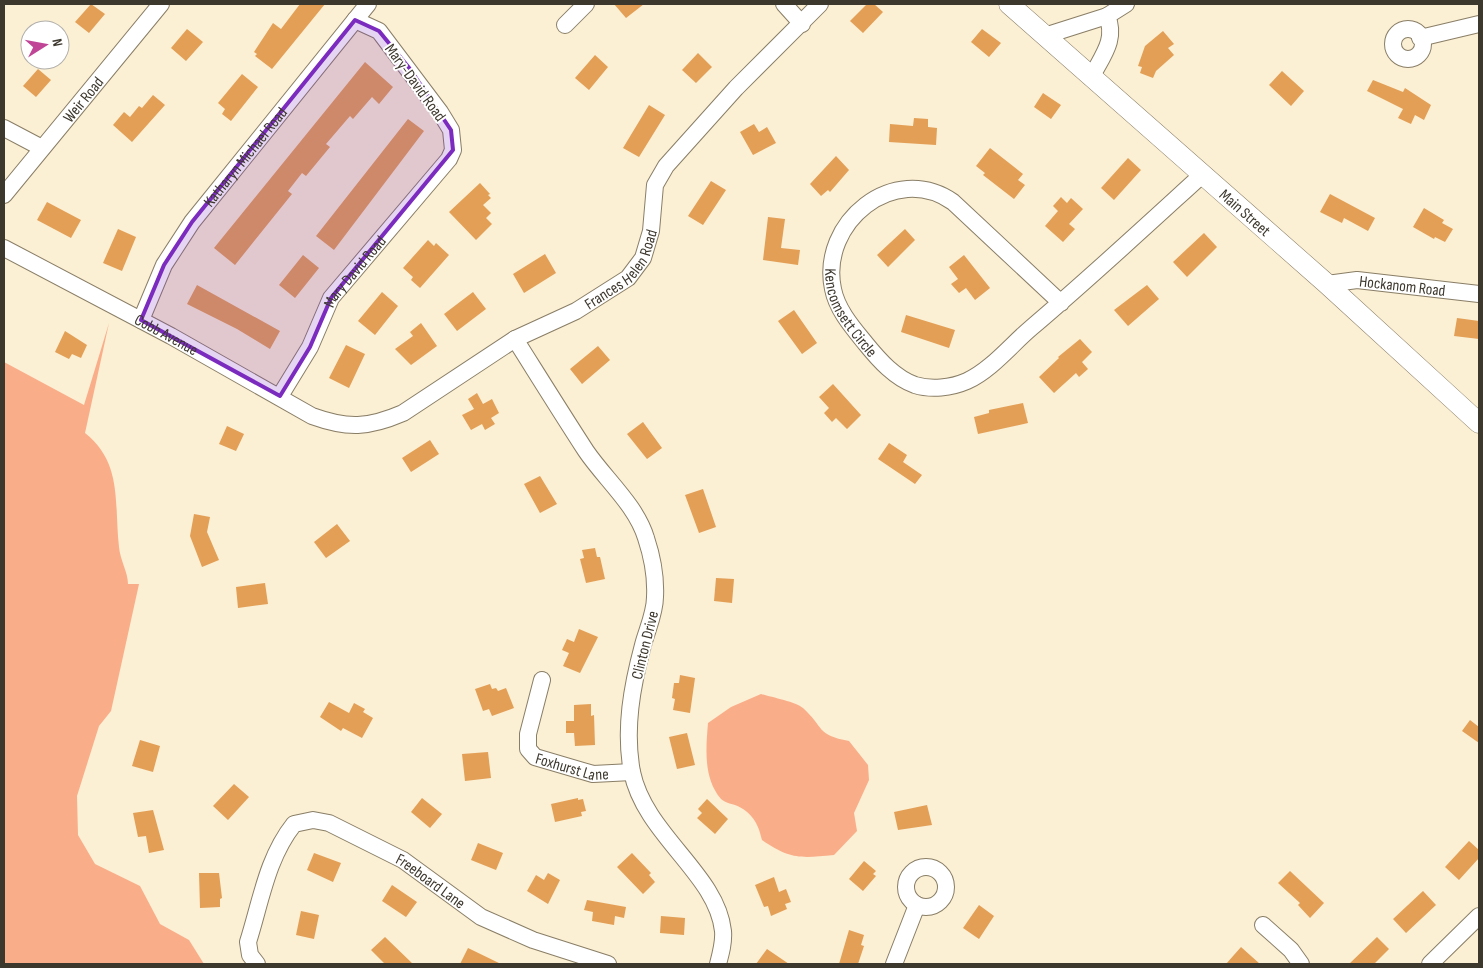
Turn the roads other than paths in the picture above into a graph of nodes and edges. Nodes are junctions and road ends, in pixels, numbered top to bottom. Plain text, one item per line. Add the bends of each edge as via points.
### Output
1 (161, 4) edge
2 (368, 4) edge
3 (586, 4) edge
4 (784, 4) edge
5 (820, 4) edge
6 (1009, 4) edge
7 (1126, 4) edge
8 (1108, 16) junction
9 (355, 20) junction
10 (566, 24) dead end
11 (802, 24) junction
12 (1479, 24) edge
13 (1044, 36) junction
14 (1420, 38) dead end
15 (1091, 78) junction
16 (4, 128) edge
17 (42, 148) junction
18 (449, 159) joint
19 (1203, 174) junction
20 (4, 195) edge
21 (4, 248) edge
22 (1327, 284) junction
23 (1479, 294) edge
24 (1061, 303) junction
25 (141, 320) junction
26 (515, 340) junction
27 (280, 396) junction
28 (328, 422) joint
29 (1479, 423) edge
30 (542, 680) dead end
31 (632, 772) junction
32 (917, 905) dead end
33 (1479, 916) edge
34 (1263, 925) dead end
35 (257, 964) edge
36 (608, 964) edge
37 (718, 964) edge
38 (894, 964) edge
39 (1301, 964) edge
40 (1430, 964) edge

1 - 17 street, Weir Road
2 - 9 street, Katharyn Michael Road
3 - 10 street
4 - 11 street
5 - 11 street, Frances Helen Road
6 - 13 main road, Main Street
7 - 8 street
8 - 13 street
8 - 15 street via 1111,38
9 - 18 street, Mary-David Road via 379,31 440,112 451,130 453,150
9 - 25 street, Katharyn Michael Road via 192,222 164,265
11 - 26 street, Frances Helen Road via 736,88 666,166 655,185 650,231 643,258 636,270 620,284 576,311
12 - 14 street
13 - 15 main road, Main Street
15 - 19 main road, Main Street
16 - 17 street
17 - 20 street, Weir Road
18 - 27 street, Mary David Road via 331,298 310,347
19 - 22 main road, Main Street
19 - 24 street, Kencomsett Circle
21 - 25 street, Cobb Avenue
22 - 23 street, Hockanom Road via 1357,280
22 - 29 main road, Main Street
24 - 24 street, Kencomsett Circle via 953,202 923,188 886,193 866,204 845,228 833,257 833,290 846,318 882,362 904,379 923,387 948,386 975,376
25 - 27 street, Cobb Avenue
26 - 28 street, Frances Helen Road via 403,412 385,420 363,426
26 - 31 street, Clinton Drive via 646,536 656,599 631,699
27 - 28 street, Cobb Avenue
30 - 31 street, Foxhurst Lane via 528,734 528,749 535,757 593,774
31 - 37 street, Clinton Drive via 650,817 705,886 717,908 723,930
32 - 38 street
33 - 40 street
34 - 39 street via 1291,950
35 - 36 street, Freeboard Lane via 250,955 248,942 271,861 294,824 313,820 329,823 403,860 481,917 534,940

